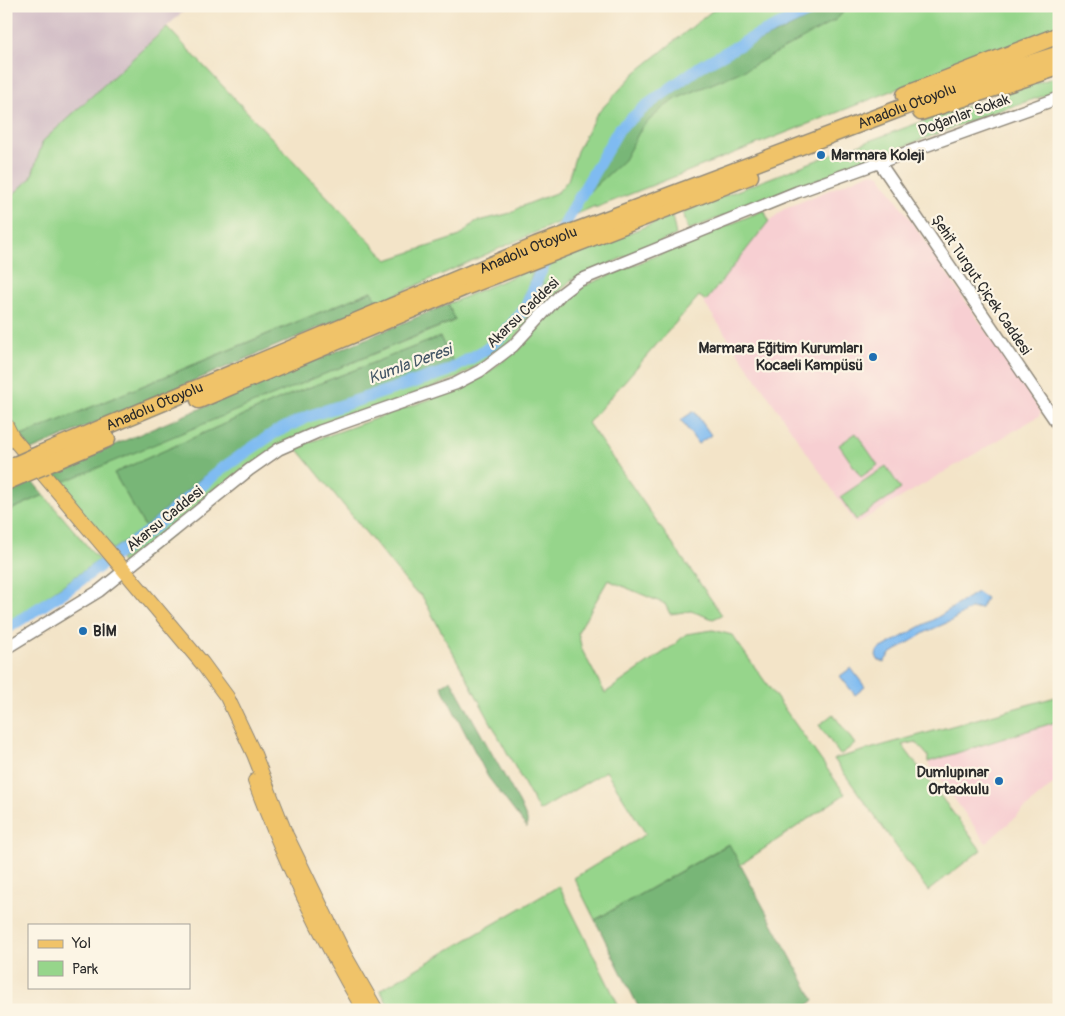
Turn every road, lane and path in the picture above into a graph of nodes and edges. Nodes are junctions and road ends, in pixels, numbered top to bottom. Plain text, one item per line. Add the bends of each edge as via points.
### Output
1 (1059, 35) edge
2 (1059, 54) edge
3 (1059, 67) edge
4 (1059, 98) edge
5 (879, 162) junction
6 (714, 178) junction
7 (6, 425) edge
8 (1059, 426) edge
9 (6, 442) edge
10 (43, 460) junction
11 (14, 470) edge
12 (6, 482) edge
13 (80, 524) junction
14 (122, 574) junction
15 (6, 648) edge
16 (364, 1010) edge
17 (376, 1010) edge

1 - 6 highway via 838,122
2 - 6 highway, Anadolu Otoyolu via 965,84
3 - 10 highway, Anadolu Otoyolu via 895,121 527,263
4 - 5 street, Doğanlar Sokak
5 - 8 street, Şehit Turgut Çiçek Caddesi
5 - 14 street, Akarsu Caddesi via 750,210 578,282 561,294 523,336 486,367 455,384 279,449 242,475
6 - 10 highway, Anadolu Otoyolu via 536,246
7 - 13 main road
9 - 13 main road
10 - 11 highway, Anadolu Otoyolu, bridge
11 - 12 highway, Anadolu Otoyolu
13 - 14 main road
14 - 15 street, Akarsu Caddesi via 100,591
14 - 16 main road via 218,698 246,757 274,835 335,961
14 - 17 main road via 202,663 227,697 286,835 344,956

